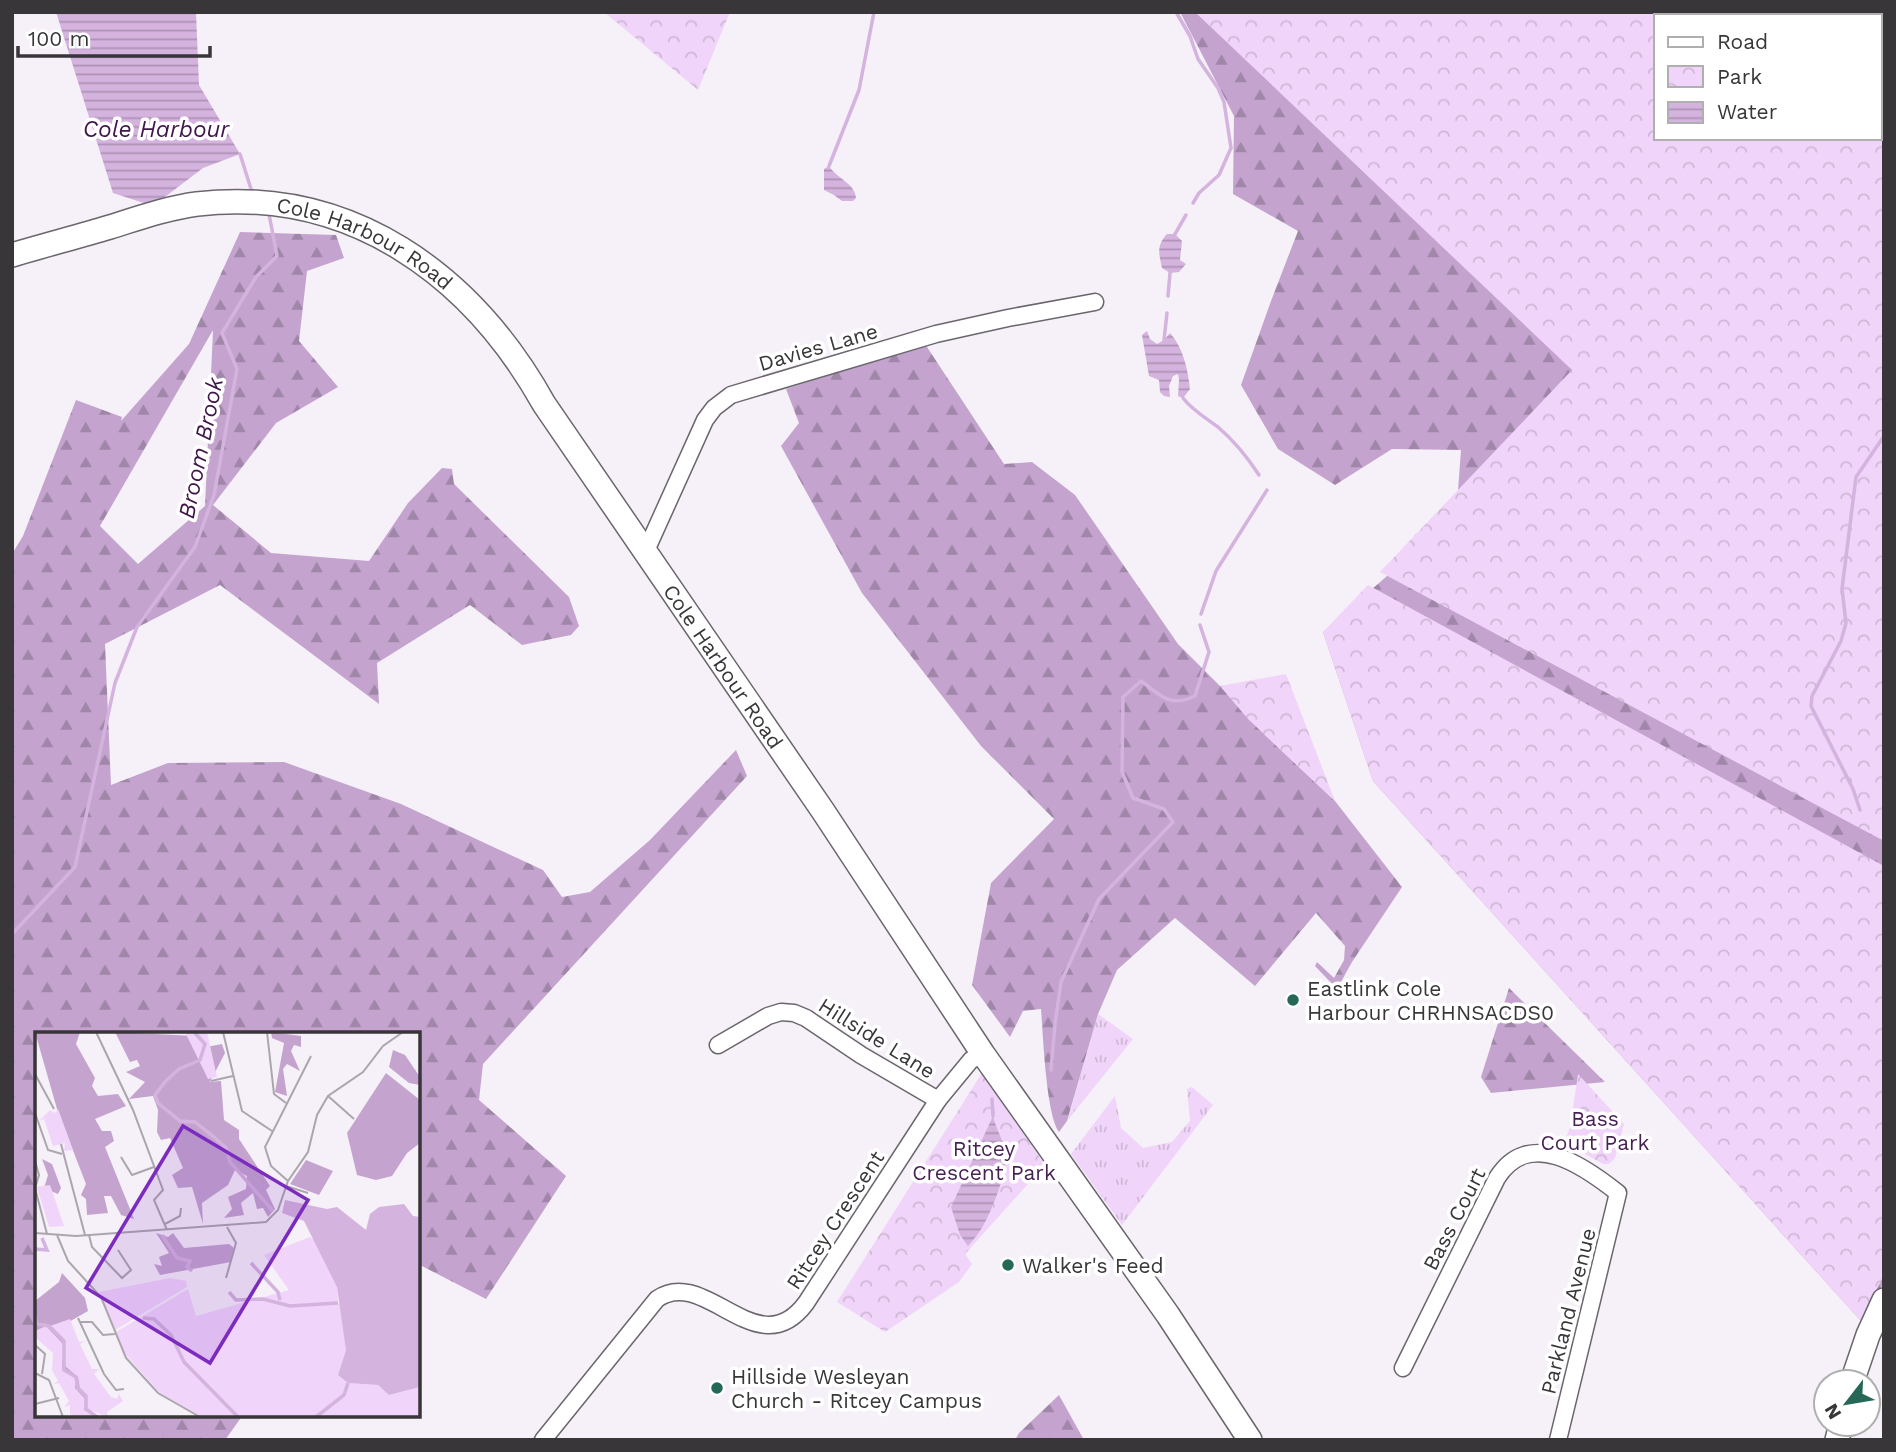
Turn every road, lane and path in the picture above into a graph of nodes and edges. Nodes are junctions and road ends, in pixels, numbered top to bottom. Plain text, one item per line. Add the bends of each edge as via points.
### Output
1 (12, 255) edge
2 (1095, 302) dead end
3 (645, 553) junction
4 (718, 1045) dead end
5 (983, 1054) junction
6 (938, 1100) junction
7 (1618, 1193) joint
8 (1884, 1300) edge
9 (1403, 1368) dead end
10 (1857, 1368) edge
11 (543, 1440) edge
12 (1250, 1440) edge
13 (1558, 1440) edge

1 - 3 main road, Cole Harbour Road via 146,215 215,203 288,206 368,231 425,264 494,330
2 - 3 street, Davies Lane via 936,334 731,395 705,421
3 - 5 main road, Cole Harbour Road
4 - 6 street, Hillside Lane via 768,1016 794,1013
5 - 6 street, Ritcey Crescent via 971,1060
5 - 12 main road, Cole Harbour Road via 1168,1315
6 - 11 street, Ritcey Crescent via 797,1314 778,1325 762,1326 691,1294 663,1295
7 - 9 street, Bass Court via 1580,1167 1547,1153 1526,1153 1511,1161 1497,1178
7 - 13 street, Parkland Avenue
8 - 10 main road

